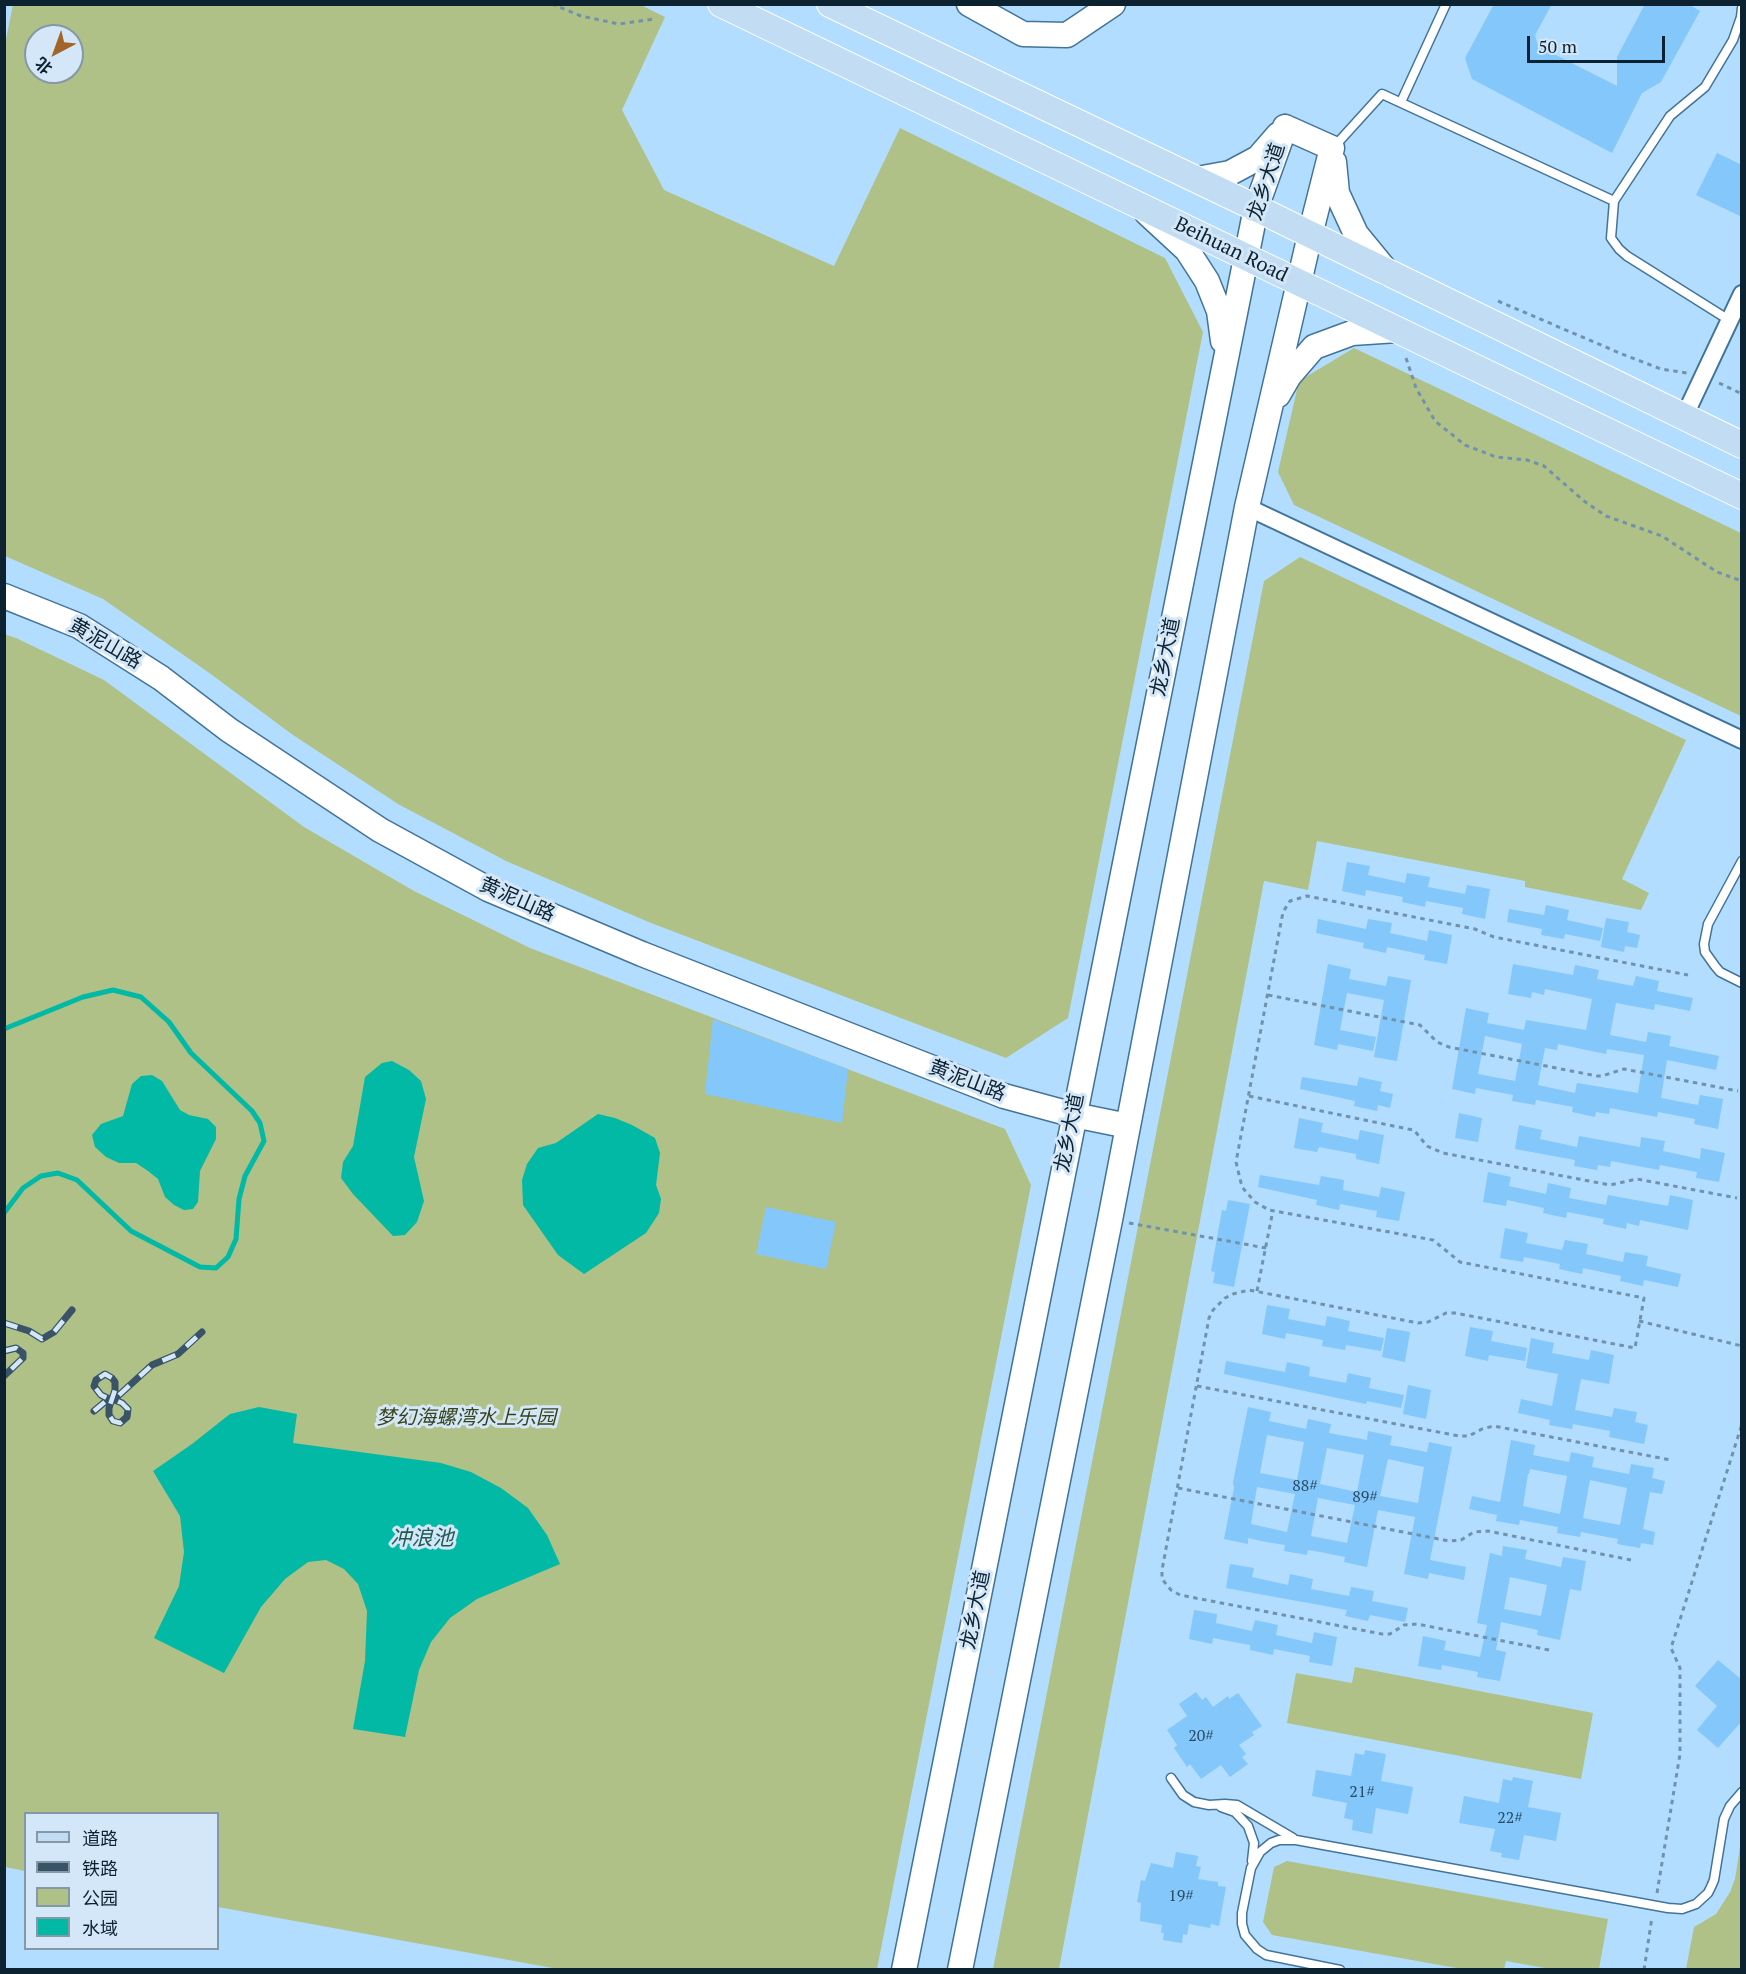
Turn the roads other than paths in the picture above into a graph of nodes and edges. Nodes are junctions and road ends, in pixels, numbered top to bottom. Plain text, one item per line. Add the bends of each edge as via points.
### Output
1 (721, 4) edge
2 (830, 4) edge
3 (969, 4) edge
4 (1113, 4) edge
5 (1446, 4) edge
6 (1742, 8) edge
7 (1401, 102) junction
8 (1285, 127) junction
9 (1332, 148) junction
10 (1197, 179) junction
11 (1614, 201) junction
12 (1141, 207) junction
13 (1256, 208) junction
14 (1310, 235) junction
15 (1246, 257) junction
16 (1388, 273) junction
17 (1299, 283) junction
18 (1742, 294) edge
19 (1729, 320) junction
20 (1397, 330) junction
21 (1226, 360) junction
22 (1268, 413) junction
23 (1684, 417) junction
24 (1742, 445) edge
25 (1742, 496) edge
26 (1247, 507) junction
27 (4, 596) edge
28 (1742, 740) edge
29 (1742, 861) edge
30 (1742, 983) edge
31 (1074, 1115) junction
32 (1128, 1126) junction
33 (1171, 1778) dead end
34 (1742, 1792) edge
35 (1215, 1806) junction
36 (1296, 1840) junction
37 (1251, 1868) junction
38 (904, 1970) edge
39 (960, 1970) edge
40 (1340, 1970) edge

1 - 12 main road, Beihuan Road
2 - 10 main road
3 - 4 main road via 1023,34 1067,35
5 - 7 lane
6 - 11 lane via 1733,40 1705,87 1671,116
7 - 9 lane via 1382,94
7 - 11 lane
8 - 9 main road, 龙乡大道
8 - 10 main road via 1258,158 1230,173
8 - 13 main road, 龙乡大道
9 - 14 main road
9 - 16 main road via 1337,193 1356,234
10 - 13 main road
11 - 19 lane via 1611,238 1619,249
12 - 15 main road, Beihuan Road
12 - 21 main road via 1187,250 1207,281 1219,311
13 - 14 main road
13 - 15 main road, 龙乡大道
14 - 16 main road
14 - 17 main road
15 - 17 main road, Beihuan Road
15 - 21 main road, 龙乡大道
16 - 23 main road
17 - 20 main road, Beihuan Road
17 - 22 main road
18 - 19 street
19 - 23 street
20 - 22 main road via 1352,333 1314,347 1289,376
20 - 25 main road, Beihuan Road
21 - 31 main road, 龙乡大道
22 - 26 main road
23 - 24 main road
26 - 28 street
26 - 32 main road
27 - 31 main road, 黄泥山路 via 79,626 380,830 488,889 1004,1096
29 - 30 lane via 1708,924 1704,944 1714,966
31 - 32 main road, 黄泥山路
31 - 38 main road, 龙乡大道
32 - 39 main road
33 - 35 lane via 1188,1799
34 - 36 lane via 1724,1819 1714,1880 1708,1893 1696,1904 1682,1909
35 - 36 lane via 1237,1806
35 - 37 lane via 1231,1810 1248,1826 1254,1844
36 - 37 lane via 1271,1843
37 - 40 lane via 1242,1919 1245,1935 1252,1944 1272,1957

